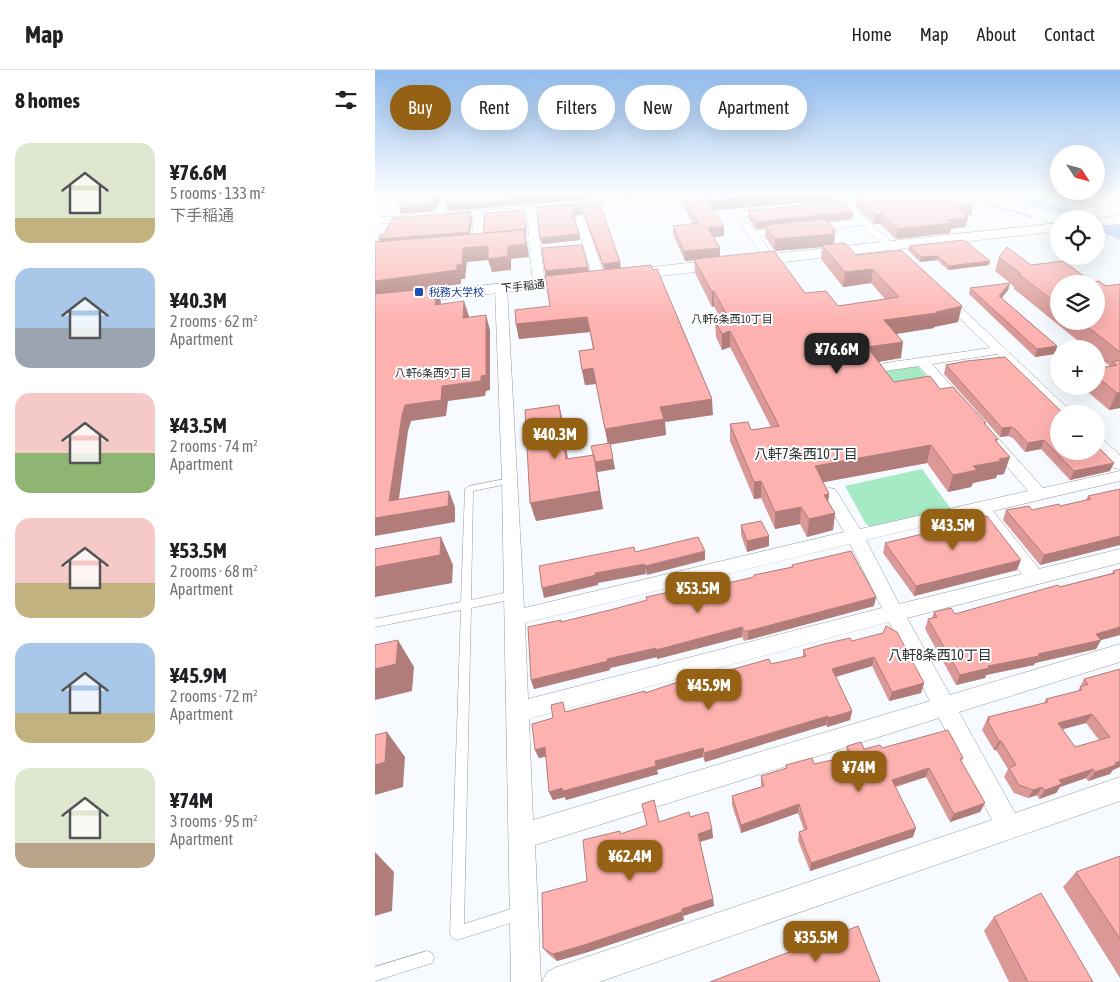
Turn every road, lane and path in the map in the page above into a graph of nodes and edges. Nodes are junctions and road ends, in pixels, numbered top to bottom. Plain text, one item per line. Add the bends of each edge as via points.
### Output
1 (482, 238) edge
2 (535, 238) joint
3 (586, 238) edge
4 (755, 238) edge
5 (882, 238) edge
6 (960, 238) edge
7 (588, 244) junction
8 (890, 245) junction
9 (574, 246) edge
10 (770, 259) junction
11 (599, 278) junction
12 (924, 278) edge
13 (539, 284) junction
14 (501, 288) junction
15 (938, 291) edge
16 (375, 302) edge
17 (1000, 350) junction
18 (923, 362) junction
19 (885, 367) edge
20 (1058, 405) edge
21 (969, 415) edge
22 (982, 430) edge
23 (1105, 450) edge
24 (1120, 464) edge
25 (1120, 476) edge
26 (510, 481) junction
27 (829, 493) edge
28 (1040, 495) junction
29 (981, 508) junction
30 (855, 536) junction
31 (1120, 556) edge
32 (1035, 577) junction
33 (514, 595) junction
34 (467, 605) junction
35 (894, 613) junction
36 (515, 618) junction
37 (375, 623) edge
38 (1120, 653) edge
39 (944, 706) junction
40 (517, 712) junction
41 (1120, 788) edge
42 (1009, 827) junction
43 (521, 836) junction
44 (524, 912) junction
45 (427, 958) dead end
46 (375, 974) edge
47 (526, 982) edge
48 (557, 982) edge

1 - 2 street via 482,242
2 - 13 street via 541,249
3 - 7 street
4 - 10 street
5 - 8 street
6 - 8 main road, 下手稲通
7 - 9 street
7 - 11 street
8 - 10 main road, 下手稲通
8 - 12 street
10 - 11 main road, 下手稲通
11 - 13 main road, 下手稲通
13 - 14 main road, 下手稲通
14 - 16 main road, 下手稲通
14 - 26 street
15 - 17 street
17 - 18 street
17 - 20 street
18 - 19 street
18 - 21 street
22 - 28 street
23 - 24 street
25 - 28 street
26 - 33 street
26 - 34 lane via 469,489
27 - 30 street
28 - 29 street
29 - 30 street
29 - 32 street
30 - 35 street
30 - 36 street
31 - 32 street
32 - 35 street
33 - 34 lane
33 - 36 street
34 - 37 lane
34 - 44 lane via 457,933
35 - 39 street
35 - 40 street
36 - 40 street
38 - 39 street
39 - 42 street
39 - 43 street
40 - 43 street
41 - 42 street
42 - 48 street
43 - 44 street
44 - 47 street
45 - 46 lane

